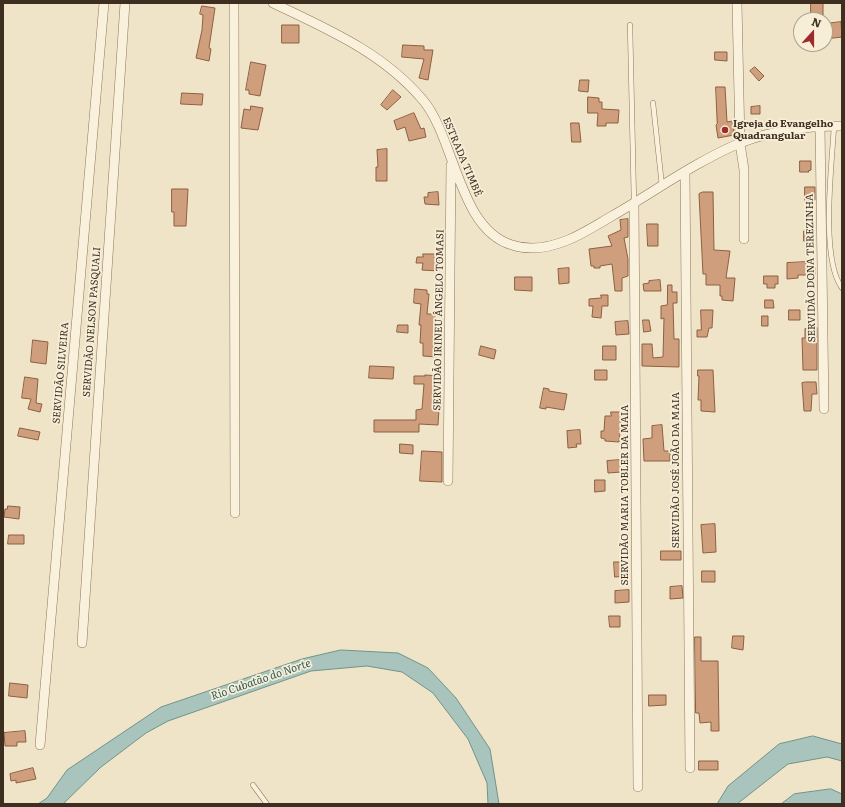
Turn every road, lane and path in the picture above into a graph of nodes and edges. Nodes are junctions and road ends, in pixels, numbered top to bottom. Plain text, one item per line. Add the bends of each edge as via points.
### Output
1 (104, 3) edge
2 (125, 3) edge
3 (234, 3) edge
4 (273, 3) edge
5 (737, 3) edge
6 (630, 25) dead end
7 (653, 103) dead end
8 (820, 126) junction
9 (838, 126) edge
10 (740, 143) junction
11 (451, 160) junction
12 (685, 172) junction
13 (662, 186) junction
14 (634, 203) junction
15 (744, 239) dead end
16 (842, 288) edge
17 (824, 409) dead end
18 (448, 481) dead end
19 (235, 513) dead end
20 (82, 643) dead end
21 (40, 745) dead end
22 (690, 768) dead end
23 (253, 785) dead end
24 (638, 787) dead end
25 (267, 804) edge

1 - 21 street, SERVIDÃO SILVEIRA
2 - 20 street, SERVIDÃO NELSON PASQUALI
3 - 19 street
4 - 11 street, ESTRADA TIMBÉ via 340,35 388,65 424,101 433,114
5 - 10 street
6 - 14 lane
7 - 13 lane
8 - 9 street, ESTRADA TIMBÉ
8 - 10 street, ESTRADA TIMBÉ via 764,135
8 - 17 street, SERVIDÃO DONA TEREZINHA
9 - 16 lane via 830,213 830,255 834,272
10 - 12 street, ESTRADA TIMBÉ
10 - 15 street via 744,170
11 - 14 street, ESTRADA TIMBÉ via 468,201 479,218 493,234 510,245 528,248 568,240
11 - 18 street, SERVIDÃO IRINEU ÂNGELO TOMASI
12 - 13 street, ESTRADA TIMBÉ
12 - 22 street, SERVIDÃO JOSÉ JOÃO DA MAIA
13 - 14 street, ESTRADA TIMBÉ
14 - 24 street, SERVIDÃO MARIA TOBLER DA MAIA
23 - 25 lane

